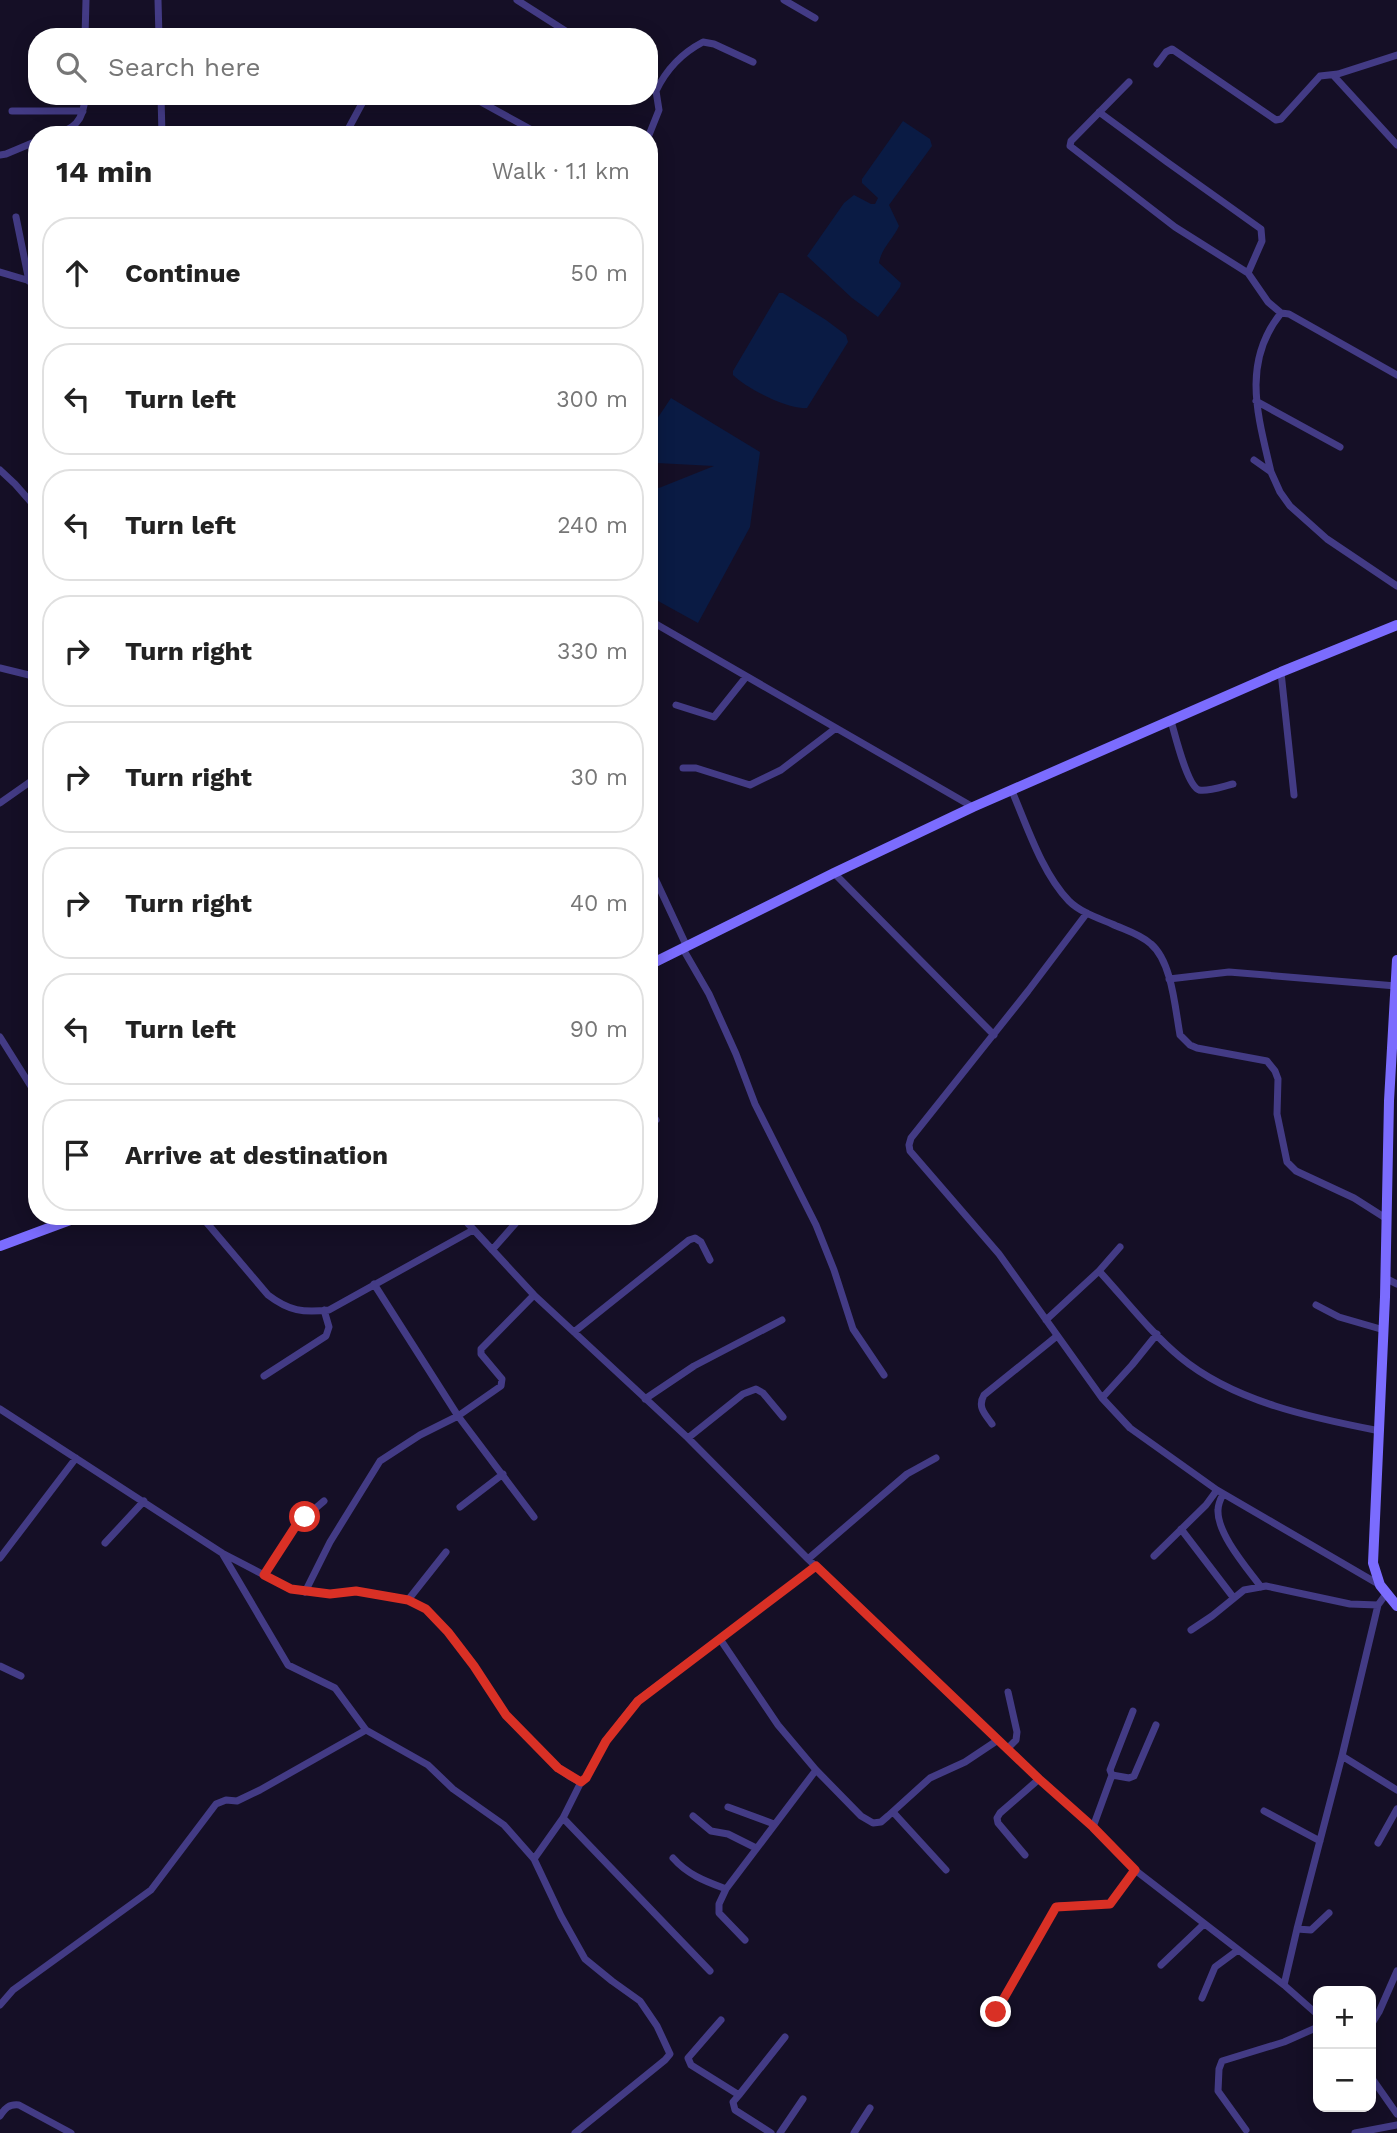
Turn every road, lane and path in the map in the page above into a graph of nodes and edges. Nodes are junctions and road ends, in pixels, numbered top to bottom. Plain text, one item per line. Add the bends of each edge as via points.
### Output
1 (86, 0) edge
2 (158, 0) edge
3 (517, 0) edge
4 (784, 0) edge
5 (525, 2) edge
6 (815, 18) dead end
7 (85, 28) edge
8 (159, 28) edge
9 (562, 28) edge
10 (1397, 54) edge
11 (754, 62) dead end
12 (1157, 64) dead end
13 (1333, 75) junction
14 (1129, 82) dead end
15 (658, 87) edge
16 (658, 104) edge
17 (84, 105) edge
18 (161, 105) edge
19 (361, 105) edge
20 (486, 105) edge
21 (12, 111) dead end
22 (83, 111) junction
23 (1100, 112) junction
24 (74, 126) edge
25 (162, 126) edge
26 (350, 126) edge
27 (525, 126) edge
28 (653, 126) edge
29 (28, 145) edge
30 (1397, 145) edge
31 (0, 155) edge
32 (16, 217) dead end
33 (28, 263) edge
34 (0, 272) edge
35 (1248, 273) junction
36 (28, 280) edge
37 (1281, 313) junction
38 (1397, 376) edge
39 (1256, 401) junction
40 (1340, 447) dead end
41 (1254, 460) dead end
42 (0, 470) edge
43 (1271, 472) junction
44 (28, 499) edge
45 (1397, 586) edge
46 (1397, 625) edge
47 (658, 626) edge
48 (0, 668) edge
49 (1281, 672) junction
50 (28, 675) edge
51 (746, 677) junction
52 (676, 705) dead end
53 (1171, 722) junction
54 (836, 728) junction
55 (683, 768) dead end
56 (28, 783) edge
57 (1233, 784) dead end
58 (1012, 791) junction
59 (1294, 795) dead end
60 (0, 803) edge
61 (972, 807) junction
62 (834, 873) junction
63 (658, 886) edge
64 (1087, 913) junction
65 (685, 948) junction
66 (1397, 960) edge
67 (658, 961) edge
68 (1170, 979) junction
69 (1396, 986) edge
70 (994, 1035) junction
71 (0, 1037) edge
72 (28, 1082) edge
73 (1393, 1101) edge
74 (1387, 1219) junction
75 (56, 1225) edge
76 (209, 1225) edge
77 (469, 1225) edge
78 (514, 1225) edge
79 (473, 1230) junction
80 (0, 1245) edge
81 (1119, 1247) dead end
82 (492, 1250) junction
83 (710, 1260) dead end
84 (1099, 1271) junction
85 (1385, 1278) junction
86 (374, 1284) junction
87 (1397, 1284) edge
88 (534, 1295) junction
89 (1316, 1305) dead end
90 (324, 1310) junction
91 (782, 1320) dead end
92 (1046, 1320) junction
93 (1384, 1330) junction
94 (574, 1332) junction
95 (1157, 1334) junction
96 (1057, 1336) junction
97 (884, 1375) dead end
98 (264, 1376) dead end
99 (1102, 1398) junction
100 (645, 1399) junction
101 (0, 1409) edge
102 (458, 1416) junction
103 (783, 1417) dead end
104 (992, 1424) dead end
105 (1380, 1431) junction
106 (688, 1438) junction
107 (76, 1458) junction
108 (936, 1458) dead end
109 (503, 1474) junction
110 (1220, 1492) junction
111 (144, 1501) junction
112 (324, 1501) dead end
113 (460, 1507) dead end
114 (534, 1517) dead end
115 (1181, 1529) junction
116 (105, 1543) dead end
117 (446, 1552) dead end
118 (222, 1553) junction
119 (1154, 1556) dead end
120 (0, 1558) edge
121 (808, 1559) junction
122 (816, 1566) junction
123 (264, 1575) junction
124 (1261, 1587) junction
125 (1383, 1589) junction
126 (305, 1592) junction
127 (1233, 1598) junction
128 (408, 1600) junction
129 (1378, 1605) junction
130 (1397, 1606) edge
131 (1191, 1630) dead end
132 (720, 1639) junction
133 (0, 1666) edge
134 (21, 1676) dead end
135 (1008, 1692) dead end
136 (1133, 1711) dead end
137 (1156, 1725) dead end
138 (366, 1730) junction
139 (998, 1740) junction
140 (1007, 1749) junction
141 (1342, 1756) junction
142 (816, 1770) junction
143 (1112, 1775) junction
144 (1039, 1779) junction
145 (581, 1782) junction
146 (1397, 1790) edge
147 (728, 1807) dead end
148 (1397, 1809) edge
149 (1265, 1811) dead end
150 (893, 1812) junction
151 (693, 1816) dead end
152 (563, 1818) junction
153 (774, 1824) junction
154 (1093, 1827) junction
155 (1320, 1841) junction
156 (1378, 1843) dead end
157 (756, 1848) junction
158 (1025, 1855) dead end
159 (673, 1858) dead end
160 (534, 1859) junction
161 (946, 1870) dead end
162 (1135, 1870) junction
163 (726, 1889) junction
164 (1329, 1913) dead end
165 (1204, 1924) junction
166 (1297, 1929) junction
167 (745, 1940) dead end
168 (1238, 1950) junction
169 (1161, 1965) dead end
170 (710, 1971) dead end
171 (1397, 1971) edge
172 (1284, 1985) junction
173 (1202, 1998) dead end
174 (0, 2005) edge
175 (1313, 2011) edge
176 (996, 2012) dead end
177 (1376, 2017) edge
178 (721, 2020) dead end
179 (1313, 2029) edge
180 (785, 2037) dead end
181 (1376, 2084) edge
182 (739, 2095) junction
183 (803, 2099) dead end
184 (870, 2108) dead end
185 (1397, 2114) edge
186 (0, 2116) edge
187 (1397, 2125) edge
188 (1245, 2132) edge
189 (71, 2133) edge
190 (575, 2133) edge
191 (771, 2133) edge
192 (780, 2133) edge
193 (854, 2133) edge
194 (1355, 2133) edge

1 - 7 street
2 - 8 street
3 - 5 street
4 - 6 street
5 - 9 street
10 - 13 street
11 - 15 street via 703,42 664,74
12 - 13 street via 1172,49 1276,120 1320,76
13 - 30 street
14 - 23 street
16 - 28 street
17 - 22 street
18 - 25 street
19 - 26 street
20 - 27 street
21 - 22 street
22 - 24 street
23 - 35 street via 1261,229 1262,241
23 - 35 street via 1070,146 1175,227
29 - 31 street
32 - 33 street
34 - 36 street
35 - 37 street
37 - 38 street
37 - 39 street via 1262,343
39 - 40 street
39 - 43 street
41 - 43 street
42 - 44 street
43 - 45 street via 1290,506
46 - 49 street
47 - 51 street
48 - 50 street
49 - 53 street
49 - 59 street
51 - 52 street via 714,717
51 - 54 street
53 - 57 street via 1195,788
53 - 58 street
54 - 55 street via 781,771 750,785
54 - 61 street
56 - 60 street
58 - 61 street
58 - 64 street via 1051,878 1070,902
61 - 62 street
62 - 65 street
62 - 70 street
63 - 65 street
64 - 68 street via 1148,941 1159,953
64 - 70 street
65 - 67 street
65 - 97 street via 816,1225 852,1329
66 - 69 street
68 - 69 street via 1229,972
68 - 74 street via 1184,1040 1197,1048 1261,1058 1272,1065 1278,1079 1281,1135 1291,1167
69 - 73 street
70 - 92 street via 911,1138 910,1152 999,1254
71 - 72 street
73 - 74 street
74 - 85 street
75 - 80 street
76 - 90 street via 281,1305
77 - 79 street
78 - 82 street
79 - 82 street
79 - 86 street
81 - 84 street
82 - 88 street
83 - 94 street via 701,1242 689,1240
84 - 92 street
84 - 95 street
85 - 87 street
85 - 93 street
86 - 90 street
86 - 102 street
88 - 94 street
88 - 102 street via 481,1349 502,1379 501,1386
89 - 93 street
90 - 98 street via 329,1327 326,1336
91 - 100 street via 694,1366
92 - 96 street
93 - 105 street
94 - 100 street
95 - 99 street
95 - 105 street via 1181,1358 1241,1394 1323,1420
96 - 99 street
96 - 104 street via 984,1395 981,1408
99 - 110 street via 1130,1428
100 - 106 street
101 - 107 street
102 - 109 street
102 - 126 street via 380,1461
103 - 106 street via 756,1389 743,1394
105 - 125 street via 1373,1563
106 - 121 street
107 - 111 street
107 - 120 street
108 - 121 street via 907,1474
109 - 113 street
109 - 114 street
110 - 115 street
110 - 124 street via 1221,1525
110 - 125 street
111 - 116 street
111 - 118 street
112 - 123 street via 297,1524
115 - 119 street
115 - 127 street
117 - 128 street
118 - 123 street
118 - 138 street via 288,1665 335,1688
121 - 122 street
122 - 132 street
122 - 139 street
123 - 126 street
124 - 127 street
124 - 129 street
125 - 129 street
125 - 130 street
126 - 128 street via 356,1591
127 - 131 street
128 - 145 street via 426,1609 448,1632 506,1715 558,1768
129 - 141 street
132 - 142 street via 778,1725
132 - 145 street via 638,1701
133 - 134 street
135 - 140 street via 1017,1737
136 - 143 street
137 - 143 street via 1134,1776
138 - 160 street via 428,1765 504,1825
138 - 174 street via 260,1790 237,1801 216,1804 150,1891 13,1990
139 - 140 street
139 - 150 street via 930,1778
140 - 144 street
141 - 146 street
141 - 155 street
142 - 150 street via 873,1823
142 - 153 street
143 - 154 street
144 - 154 street
144 - 158 street via 997,1818
145 - 152 street
147 - 153 street
148 - 156 street
149 - 155 street
150 - 161 street
151 - 157 street via 717,1833
152 - 160 street
152 - 170 street
153 - 157 street
154 - 162 street
155 - 166 street
157 - 163 street
159 - 163 street via 695,1877
160 - 190 street via 585,1959 640,2001 670,2054
162 - 165 street
162 - 176 street via 1110,1904 1056,1907
163 - 167 street via 719,1913
164 - 166 street via 1311,1930
165 - 168 street
165 - 169 street
166 - 172 street
168 - 172 street
168 - 173 street via 1215,1967
171 - 177 street
172 - 175 street
178 - 182 street via 688,2058 691,2065
179 - 188 street via 1222,2061 1218,2091
180 - 182 street
181 - 185 street
182 - 191 street via 733,2102 735,2110
183 - 192 street
184 - 193 street
186 - 189 street via 6,2107 19,2105
187 - 194 street

